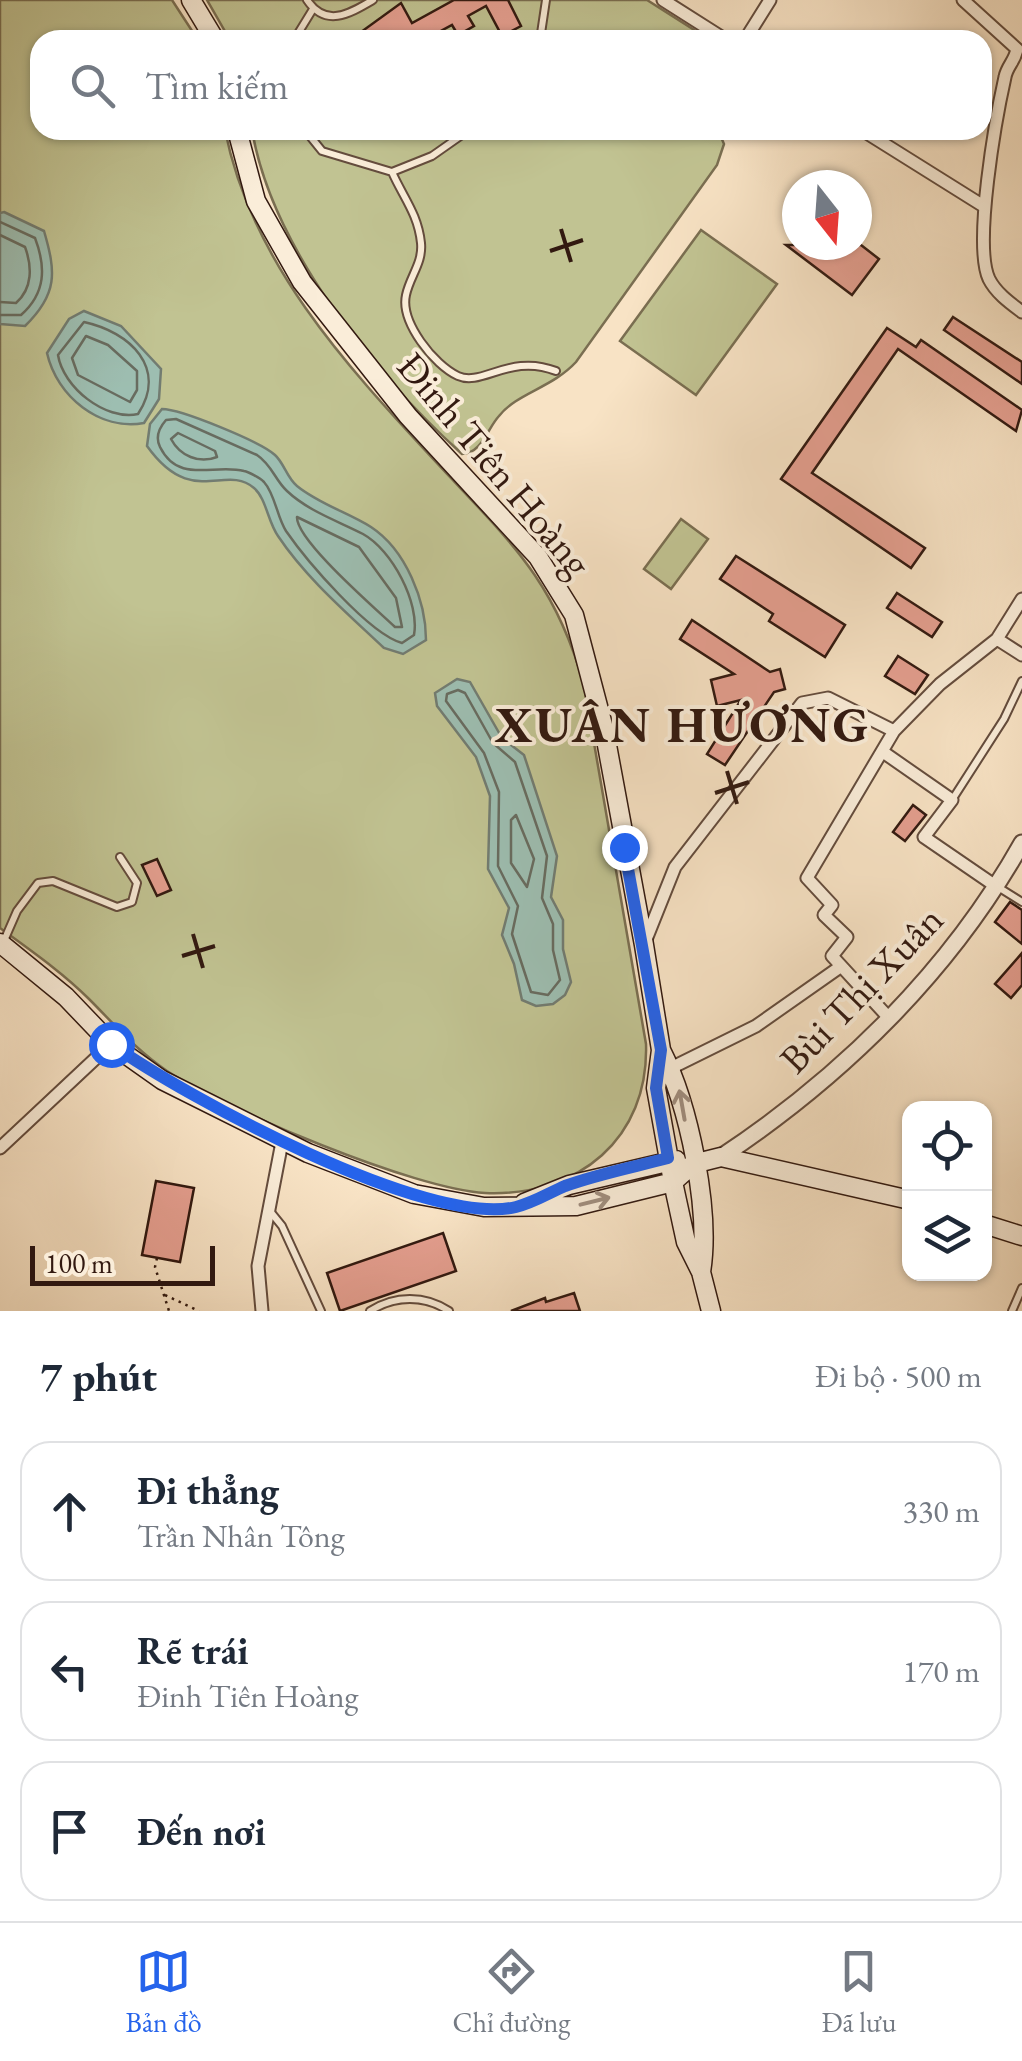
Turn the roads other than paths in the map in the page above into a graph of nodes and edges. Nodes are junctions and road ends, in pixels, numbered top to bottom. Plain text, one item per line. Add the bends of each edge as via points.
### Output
1 (191, 0) edge
2 (307, 0) edge
3 (373, 0) edge
4 (546, 0) edge
5 (663, 0) edge
6 (770, 0) edge
7 (963, 0) edge
8 (314, 9) junction
9 (208, 30) edge
10 (300, 30) edge
11 (542, 30) edge
12 (710, 30) edge
13 (751, 30) edge
14 (1019, 58) edge
15 (240, 140) edge
16 (313, 140) edge
17 (455, 140) edge
18 (878, 140) edge
19 (392, 172) junction
20 (985, 207) junction
21 (1022, 312) edge
22 (556, 371) dead end
23 (1022, 599) edge
24 (997, 639) junction
25 (1022, 655) edge
26 (1022, 682) edge
27 (894, 731) junction
28 (883, 752) junction
29 (952, 800) junction
30 (1022, 843) edge
31 (120, 857) dead end
32 (997, 887) junction
33 (1022, 902) edge
34 (1, 944) edge
35 (644, 945) junction
36 (840, 966) junction
37 (890, 1018) junction
38 (111, 1044) junction
39 (661, 1050) junction
40 (670, 1068) junction
41 (282, 1142) junction
42 (0, 1148) edge
43 (721, 1156) junction
44 (668, 1158) junction
45 (693, 1164) junction
46 (673, 1182) junction
47 (902, 1198) edge
48 (267, 1207) junction
49 (514, 1208) junction
50 (992, 1227) edge
51 (1022, 1236) edge
52 (701, 1272) junction
53 (1022, 1288) edge
54 (262, 1311) edge
55 (320, 1311) edge
56 (370, 1311) edge
57 (449, 1311) edge
58 (711, 1311) edge
59 (1012, 1311) edge

1 - 9 main road
2 - 8 lane
3 - 8 lane via 342,17
4 - 11 lane
5 - 12 street
6 - 13 street
7 - 14 street via 1012,42
8 - 10 lane
14 - 20 street via 1004,79
15 - 35 main road, Đinh Tiên Hoàng via 256,202 302,282 408,416 538,557 574,616 604,729
16 - 19 lane via 322,151
17 - 19 lane
18 - 20 street
19 - 22 lane via 420,235 421,259 404,301 420,338 458,376 473,379 513,364
20 - 21 street via 989,279
23 - 24 street
24 - 25 street
24 - 27 street
26 - 29 lane
27 - 28 street
27 - 35 street via 828,698 802,703 674,867
28 - 29 street
28 - 36 street via 807,878 832,905 824,915 847,937 832,956
29 - 32 street via 924,838
30 - 32 street, Bùi Thị Xuân
31 - 34 lane via 137,883 132,902 117,907 62,884 38,882
32 - 33 lane
32 - 37 street, Bùi Thị Xuân
34 - 38 main road
35 - 39 main road, Đinh Tiên Hoàng
36 - 37 street
36 - 40 street via 756,1026
37 - 43 street, Bùi Thị Xuân via 826,1080
38 - 41 main road via 162,1080
38 - 42 street
39 - 40 main road, Đinh Tiên Hoàng
39 - 44 main road, Đinh Tiên Hoàng via 656,1088
45 -> 40 main road, Đinh Tiên Hoàng
41 - 48 street
41 - 49 main road via 414,1194
43 - 45 main road
43 - 47 main road
44 - 45 main road
44 - 46 main road, Đinh Tiên Hoàng
44 - 49 main road
45 - 46 main road
45 - 52 main road, Đinh Tiên Hoàng via 706,1239
49 -> 46 main road via 576,1206
46 - 52 main road, Đinh Tiên Hoàng via 686,1242
48 - 54 street via 258,1266
48 - 55 lane
50 - 51 main road
52 - 58 main road
53 - 59 lane
56 - 57 lane via 402,1299

